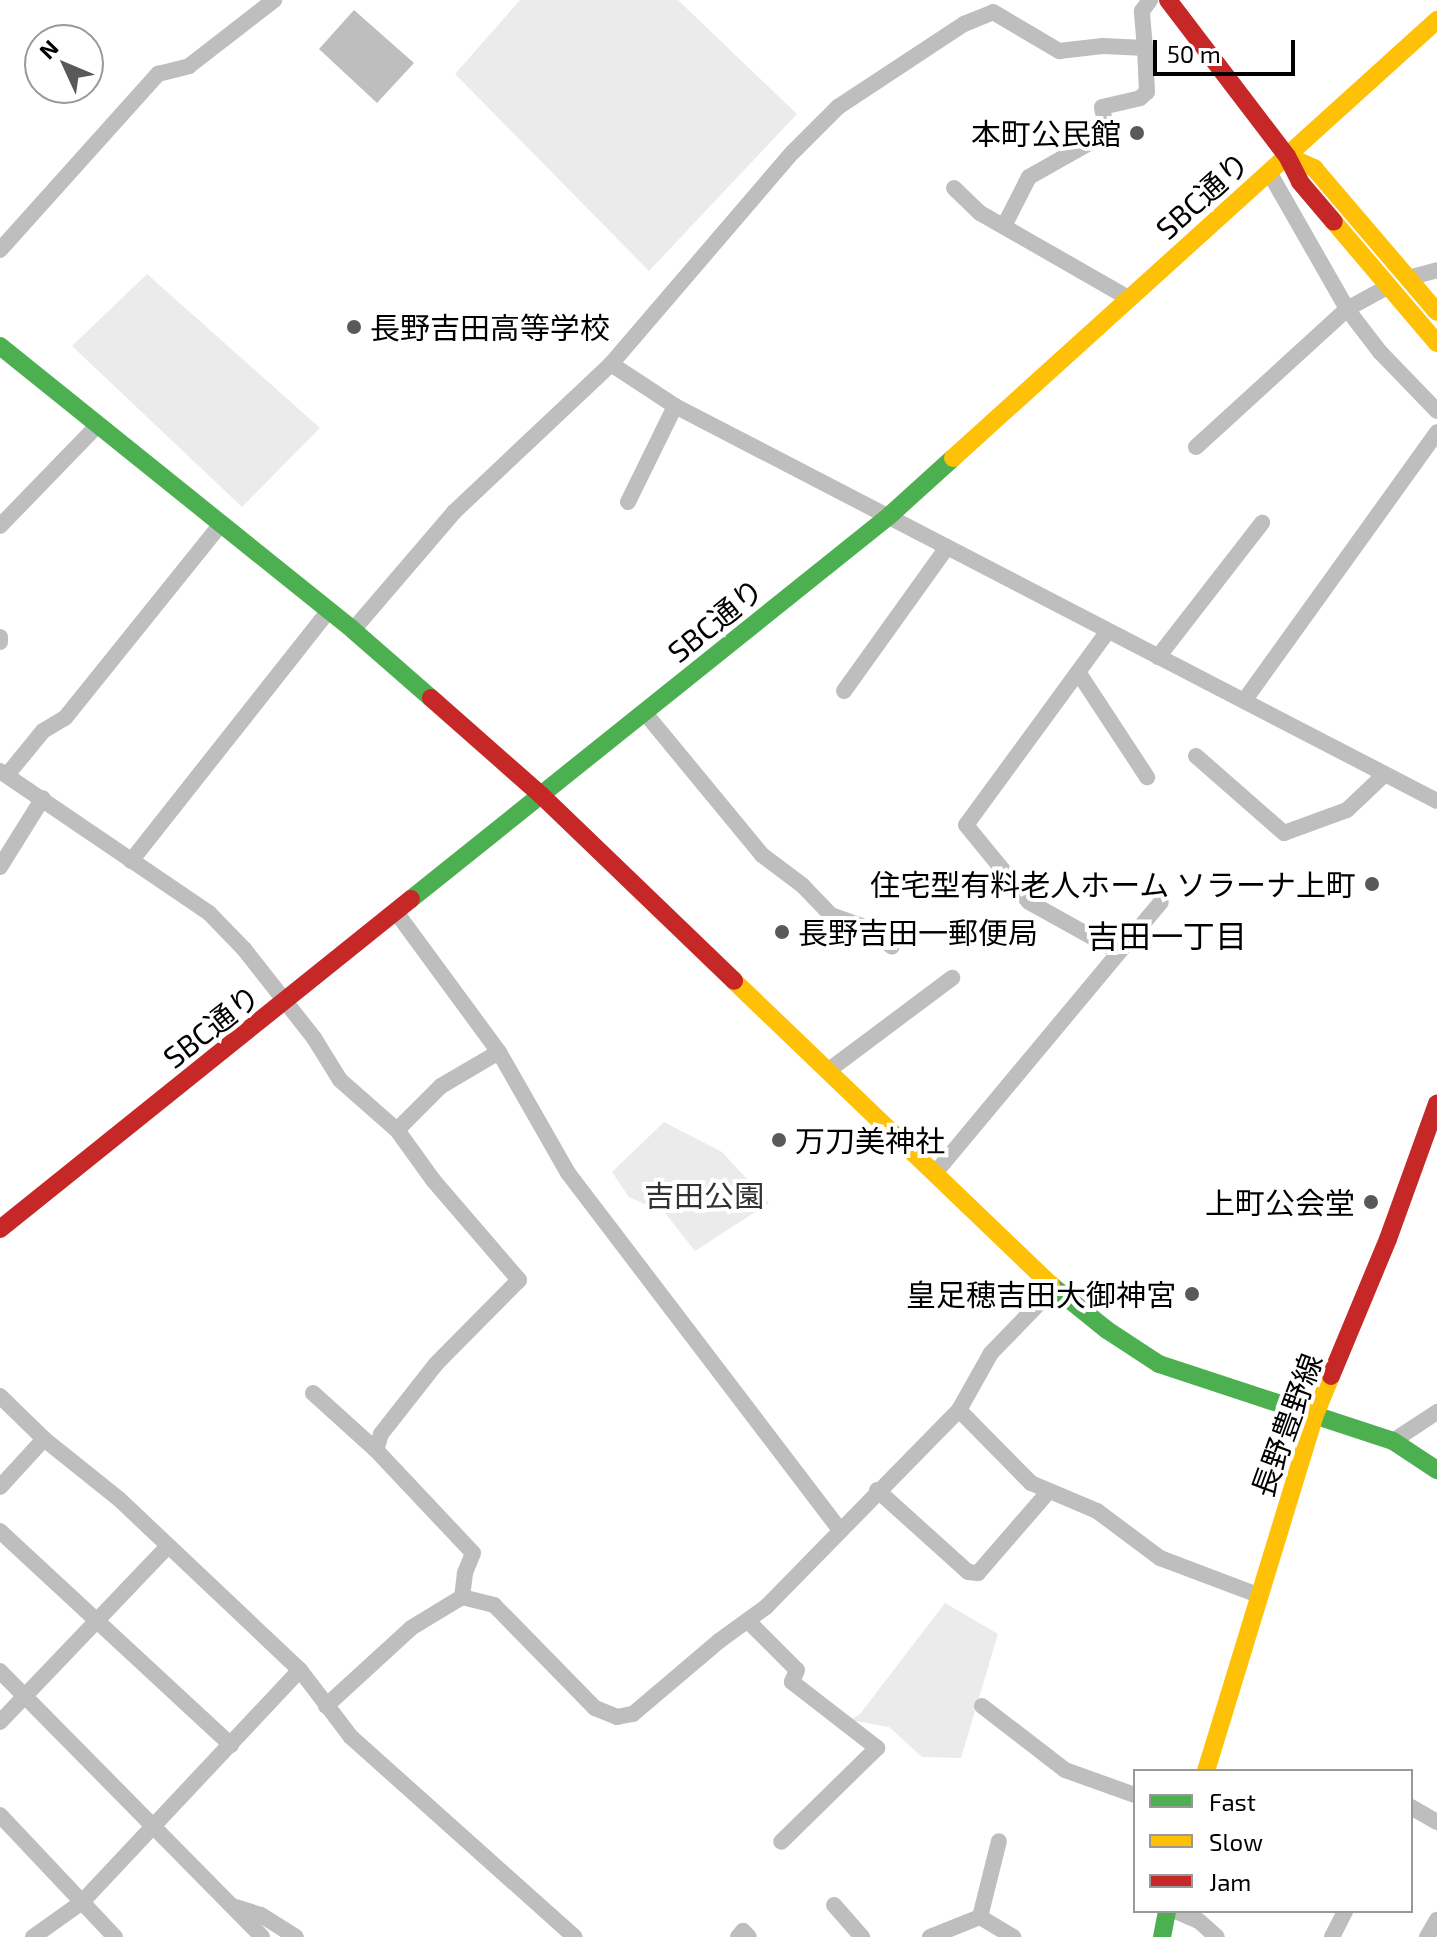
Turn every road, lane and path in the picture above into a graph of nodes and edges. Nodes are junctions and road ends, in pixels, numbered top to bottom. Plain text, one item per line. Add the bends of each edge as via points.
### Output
1 (274, 0) edge
2 (1150, 0) edge
3 (1168, 0) edge
4 (1437, 20) edge
5 (1145, 48) junction
6 (1287, 156) junction
7 (1269, 172) junction
8 (954, 188) dead end
9 (1004, 226) junction
10 (0, 250) edge
11 (1437, 270) edge
12 (1408, 278) junction
13 (1389, 286) junction
14 (1130, 299) junction
15 (1347, 309) junction
16 (1437, 312) edge
17 (1437, 343) edge
18 (0, 346) edge
19 (611, 364) junction
20 (675, 406) junction
21 (1437, 411) edge
22 (98, 425) junction
23 (1437, 432) edge
24 (1196, 447) dead end
25 (628, 502) dead end
26 (889, 516) junction
27 (1262, 523) dead end
28 (221, 524) junction
29 (0, 526) edge
30 (947, 547) junction
31 (329, 610) junction
32 (353, 630) junction
33 (1108, 631) junction
34 (1158, 657) junction
35 (1078, 672) junction
36 (844, 691) dead end
37 (1244, 701) junction
38 (645, 713) junction
39 (1196, 756) dead end
40 (4, 773) edge
41 (1385, 774) junction
42 (1147, 777) dead end
43 (541, 795) junction
44 (43, 798) junction
45 (1437, 801) edge
46 (131, 861) junction
47 (0, 867) edge
48 (1161, 902) dead end
49 (396, 912) junction
50 (892, 947) dead end
51 (1117, 951) junction
52 (952, 978) dead end
53 (286, 1002) junction
54 (499, 1052) junction
55 (829, 1070) junction
56 (1437, 1104) edge
57 (397, 1130) junction
58 (936, 1172) junction
59 (0, 1229) edge
60 (1054, 1288) junction
61 (313, 1393) dead end
62 (0, 1396) edge
63 (959, 1410) junction
64 (1437, 1412) edge
65 (1314, 1417) junction
66 (44, 1439) junction
67 (1393, 1441) junction
68 (376, 1450) junction
69 (1437, 1470) edge
70 (0, 1487) edge
71 (877, 1490) junction
72 (1049, 1491) junction
73 (840, 1530) junction
74 (0, 1531) edge
75 (168, 1546) junction
76 (1258, 1595) junction
77 (462, 1597) junction
78 (95, 1620) junction
79 (748, 1621) junction
80 (300, 1670) junction
81 (0, 1671) edge
82 (27, 1696) junction
83 (326, 1706) junction
84 (982, 1706) dead end
85 (0, 1722) edge
86 (231, 1745) junction
87 (1207, 1769) edge
88 (1133, 1794) edge
89 (1413, 1808) edge
90 (0, 1815) edge
91 (1436, 1820) edge
92 (153, 1827) junction
93 (999, 1841) dead end
94 (781, 1842) dead end
95 (82, 1902) junction
96 (834, 1905) dead end
97 (234, 1906) junction
98 (1167, 1913) edge
99 (1180, 1913) edge
100 (1344, 1913) edge
101 (980, 1917) junction
102 (1437, 1920) edge
103 (33, 1937) edge
104 (115, 1937) edge
105 (262, 1937) edge
106 (296, 1937) edge
107 (575, 1937) edge
108 (738, 1937) edge
109 (749, 1937) edge
110 (862, 1937) edge
111 (930, 1937) edge
112 (1013, 1937) edge
113 (1162, 1937) edge
114 (1217, 1937) edge
115 (1332, 1937) edge
116 (1427, 1937) edge

1 - 10 street via 189,66 158,74
2 - 5 street via 1142,11
3 - 6 street
4 - 6 street, SBC通り
5 - 9 street via 1147,92 1102,107 1107,133 1029,177
5 - 19 street via 1059,51 993,12 964,24 838,107
6 - 7 street, SBC通り
6 - 12 street via 1314,168
6 - 13 street via 1300,182
7 - 14 street, SBC通り
7 - 15 street
8 - 9 street via 980,213
9 - 14 street
11 - 12 street
12 - 16 street
13 - 15 street
13 - 17 street
14 - 26 street, SBC通り
15 - 21 street
15 - 24 street
18 - 22 street
19 - 20 street
19 - 32 street via 454,512
20 - 25 street
20 - 26 street
22 - 28 street
22 - 29 street
23 - 37 street
26 - 30 street
26 - 38 street, SBC通り
27 - 34 street
28 - 31 street
28 - 40 street via 65,718 43,731
30 - 33 street
30 - 36 street
31 - 32 street
31 - 46 street
32 - 43 street
33 - 34 street
33 - 35 street
34 - 37 street
35 - 42 street
35 - 51 street via 966,825 1029,902
37 - 41 street
38 - 43 street, SBC通り
38 - 50 street via 762,855 831,915 870,929
39 - 41 street via 1284,833 1347,810
40 - 44 street
41 - 45 street
43 - 49 street, SBC通り
43 - 55 street via 799,1047
44 - 46 street
44 - 47 street
46 - 53 street via 209,913
48 - 51 street
49 - 53 street, SBC通り
49 - 54 street
51 - 58 street
52 - 55 street
53 - 57 street via 340,1080
53 - 59 street, SBC通り
54 - 57 street via 441,1086
54 - 73 street via 568,1173
55 - 58 street
56 - 65 street, 長野豊野線
57 - 68 street via 519,1280 436,1364 381,1434
58 - 60 street
60 - 63 street via 991,1353
60 - 65 street via 1159,1364
61 - 68 street
62 - 66 street
63 - 71 street
63 - 72 street via 1031,1483
64 - 67 street
65 - 67 street
65 - 76 street, 長野豊野線
66 - 70 street
66 - 75 street
67 - 69 street
68 - 77 street via 473,1553
71 - 72 street via 968,1572 978,1573
71 - 73 street
72 - 76 street via 1097,1511 1160,1558
73 - 79 street
74 - 78 street
75 - 78 street
75 - 80 street
76 - 87 street, 長野豊野線
77 - 79 street via 494,1605 595,1708 617,1717 633,1714
77 - 83 street via 411,1628
78 - 82 street
78 - 86 street
79 - 94 street via 797,1670 792,1682 877,1748
80 - 83 street
80 - 86 street
81 - 82 street
82 - 85 street
82 - 92 street
83 - 107 street via 351,1737
84 - 88 street via 1065,1770
86 - 92 street
89 - 91 street
90 - 95 street
92 - 95 street
92 - 97 street
93 - 101 street
95 - 103 street
95 - 104 street
96 - 110 street
97 - 105 street
97 - 106 street via 261,1915
98 - 113 street
99 - 114 street
100 - 115 street
101 - 111 street
101 - 112 street
102 - 116 street
108 - 109 street via 743,1931

